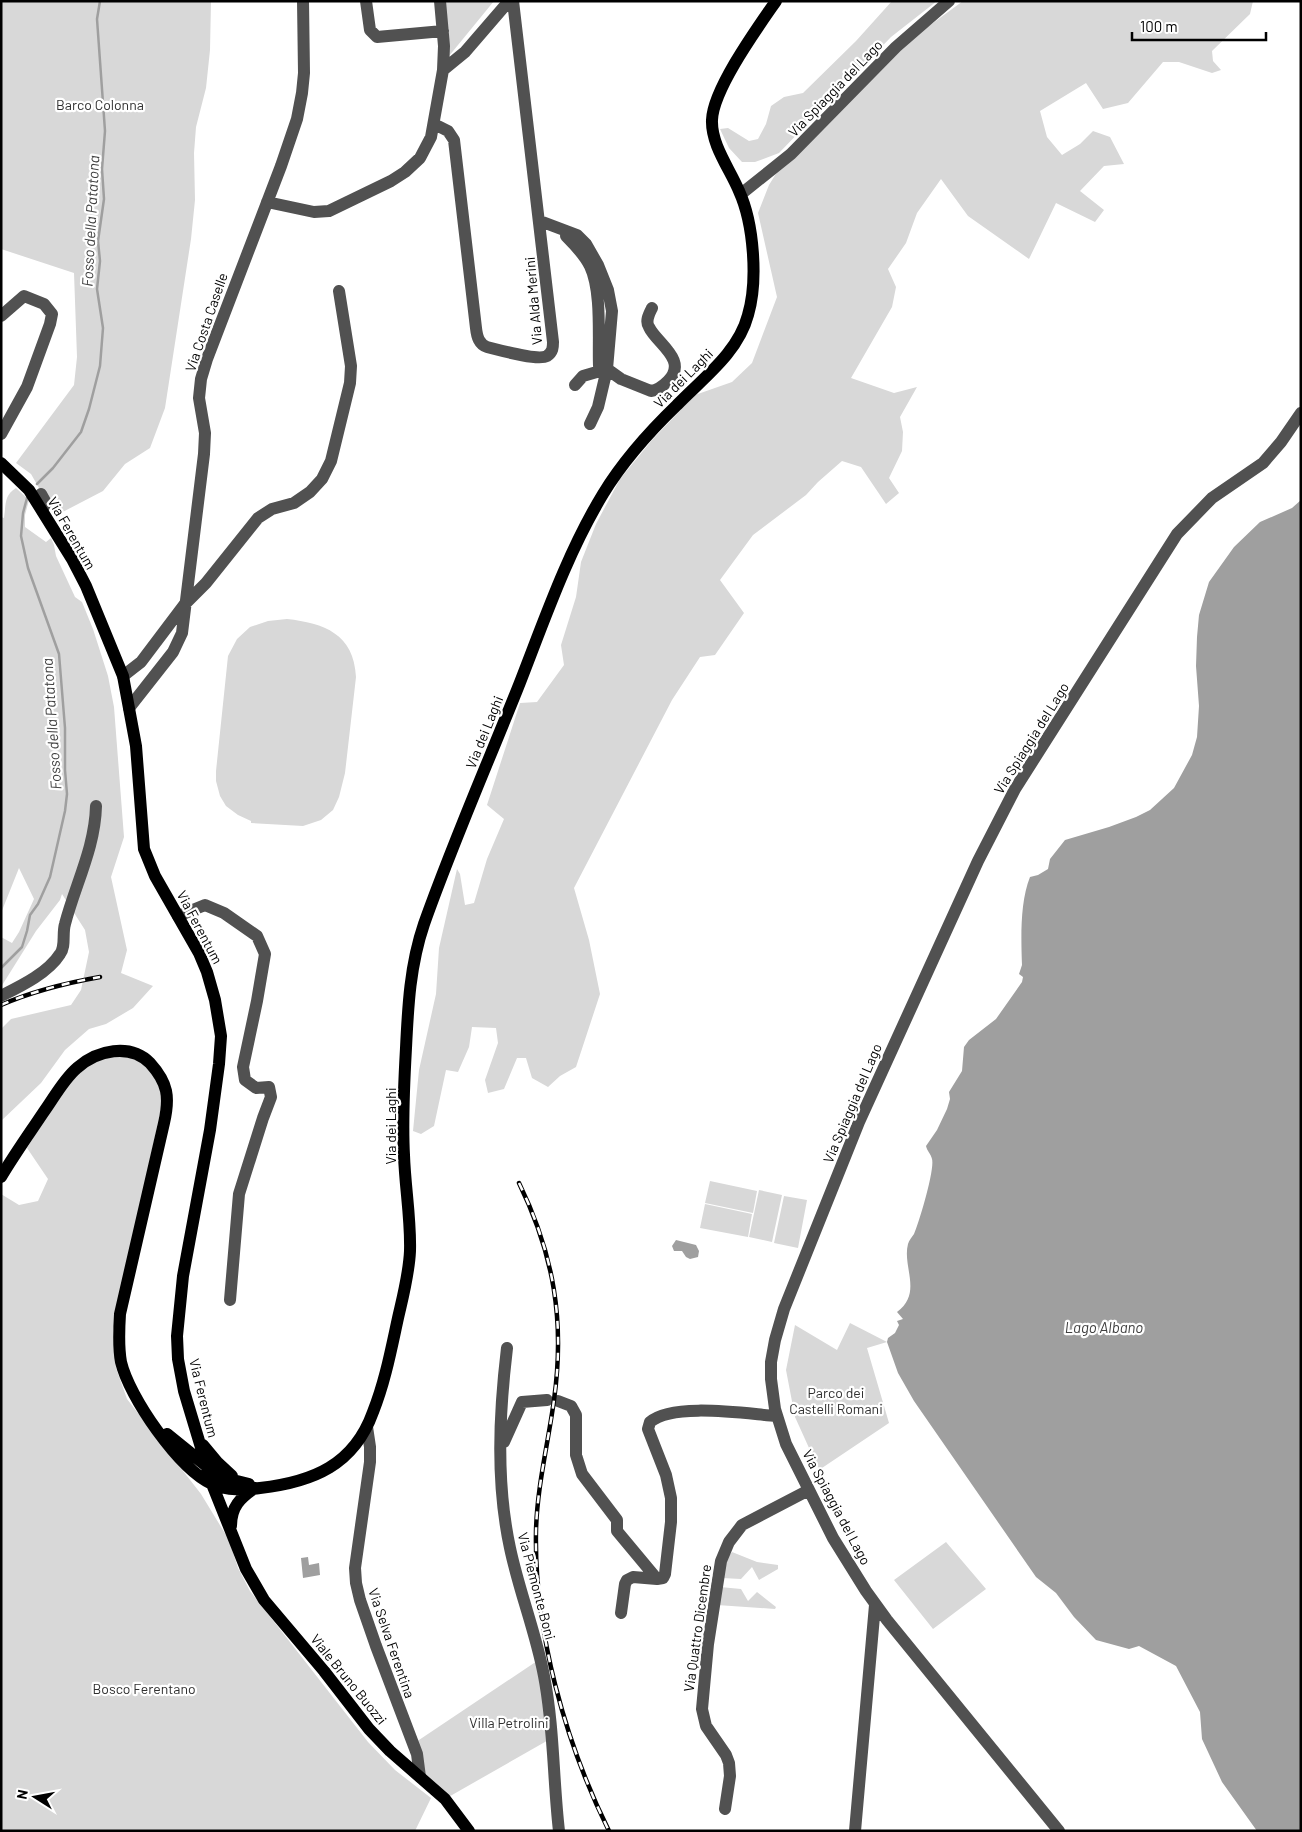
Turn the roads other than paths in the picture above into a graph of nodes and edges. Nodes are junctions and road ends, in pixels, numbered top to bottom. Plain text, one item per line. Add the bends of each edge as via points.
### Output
1 (303, 1) edge
2 (366, 1) edge
3 (440, 1) edge
4 (511, 1) edge
5 (776, 1) edge
6 (949, 1) edge
7 (443, 31) junction
8 (443, 70) junction
9 (434, 124) junction
10 (741, 194) junction
11 (267, 202) junction
12 (540, 221) junction
13 (339, 291) dead end
14 (652, 308) dead end
15 (1, 316) edge
16 (603, 367) junction
17 (575, 385) dead end
18 (1301, 413) edge
19 (590, 424) dead end
20 (1, 434) edge
21 (1, 463) edge
22 (41, 494) dead end
23 (42, 510) junction
24 (184, 605) junction
25 (123, 676) junction
26 (129, 708) junction
27 (96, 806) dead end
28 (178, 916) junction
29 (1, 996) edge
30 (1, 1177) edge
31 (230, 1300) dead end
32 (507, 1348) dead end
33 (776, 1416) junction
34 (149, 1417) junction
35 (193, 1420) junction
36 (367, 1427) junction
37 (174, 1440) junction
38 (199, 1440) junction
39 (500, 1451) junction
40 (187, 1467) junction
41 (207, 1468) junction
42 (241, 1482) junction
43 (212, 1484) junction
44 (259, 1488) junction
45 (809, 1490) junction
46 (231, 1528) junction
47 (657, 1579) junction
48 (875, 1605) junction
49 (621, 1614) dead end
50 (420, 1777) junction
51 (726, 1809) dead end
52 (469, 1831) edge
53 (559, 1831) edge
54 (855, 1831) edge
55 (1059, 1831) edge

1 - 11 street, Via Costa Caselle via 304,60 300,103
2 - 7 street via 370,30 377,37
3 - 7 street
4 - 8 street, Via Alda Merini via 465,52
4 - 12 street, Via Alda Merini
5 - 10 main road, Via dei Laghi via 729,75 712,112 716,143
6 - 10 street, Via Spiaggia del Lago via 902,42 791,154
7 - 8 street
8 - 9 street
9 - 11 street via 427,148 414,165 337,208 316,212
9 - 12 street, Via Alda Merini via 447,130 453,138 476,328 478,340 484,346 536,357 546,356 552,351
10 - 36 main road, Via dei Laghi via 750,234 753,270 751,302 744,329 723,360 635,450 592,513 550,607 420,936 410,990 403,1113 409,1258 388,1362
11 - 24 street, Via Costa Caselle via 202,374 199,398 205,433 204,454
12 - 16 street via 577,235 598,265 608,290 613,316
13 - 24 street via 351,366 331,462 310,492 294,503 272,509 258,518 206,583
14 - 16 street via 648,325 671,354 674,366 671,377 656,390 648,391
15 - 20 street via 24,296 44,304 52,314 27,387
16 - 17 street via 583,376
16 - 19 street via 598,407
18 - 33 street, Via Spiaggia del Lago via 1264,463 1212,498 1177,534 1001,815 865,1108 784,1309 771,1362
21 - 23 main road, Via Ferentum via 26,486
22 - 23 street via 46,503
23 - 25 main road, Via Ferentum via 72,559
24 - 25 street via 141,662
24 - 26 street, Via Costa Caselle via 182,633 177,646
25 - 26 main road, Via Ferentum
26 - 28 main road, Via Ferentum via 136,746 144,849
27 - 29 street via 96,823 85,868 64,926 63,950 39,974
28 - 31 street via 205,905 224,913 256,936 265,954 243,1067 245,1080 256,1088 269,1086 271,1097 239,1194
28 - 35 main road, Via Ferentum via 207,972 220,1036 212,1118 184,1269 178,1321 179,1367
30 - 34 main road, Via dei Laghi via 60,1088 86,1061 106,1052 130,1052 145,1060 162,1078 167,1092 166,1115 119,1326 123,1369
32 - 39 street, Via Piemonte Boni
33 - 45 street, Via Spiaggia del Lago
33 - 47 street via 694,1411 650,1422 648,1429 666,1475 672,1507 665,1574
34 - 37 main road, Via dei Laghi
34 - 40 main road, Via dei Laghi
35 - 37 main road via 187,1437
35 - 38 main road, Via Ferentum
36 - 44 main road, Via dei Laghi via 353,1448 320,1473 295,1483
36 - 50 street, Via Selva Ferentina via 370,1462 355,1568 356,1583 416,1754
37 - 41 main road, Via dei Laghi
38 - 41 main road, Via Ferentum
38 - 42 main road via 218,1463
39 - 47 street via 522,1402 553,1400 571,1406 576,1415 577,1462 582,1474 617,1520 617,1531
39 - 53 street, Via Piemonte Boni via 502,1500 508,1537 535,1636 549,1704
40 - 43 main road, Via dei Laghi
40 - 46 main road
41 - 42 main road, Via dei Laghi
41 - 43 main road, Via Ferentum
42 - 44 main road, Via dei Laghi
43 - 44 main road, Via dei Laghi via 232,1489
43 - 46 main road, Via Ferentum
44 - 46 main road via 236,1504
45 - 48 street, Via Spiaggia del Lago via 833,1538
45 - 51 street, Via Quattro Dicembre via 742,1525 729,1542 721,1561 708,1644 702,1712 707,1727 729,1763
46 - 50 main road, Viale Bruno Buozzi via 252,1581 268,1606 324,1670 369,1729
47 - 49 street via 633,1577 628,1580
48 - 54 street
48 - 55 street, Via Spiaggia del Lago
50 - 52 main road, Viale Bruno Buozzi via 445,1799

